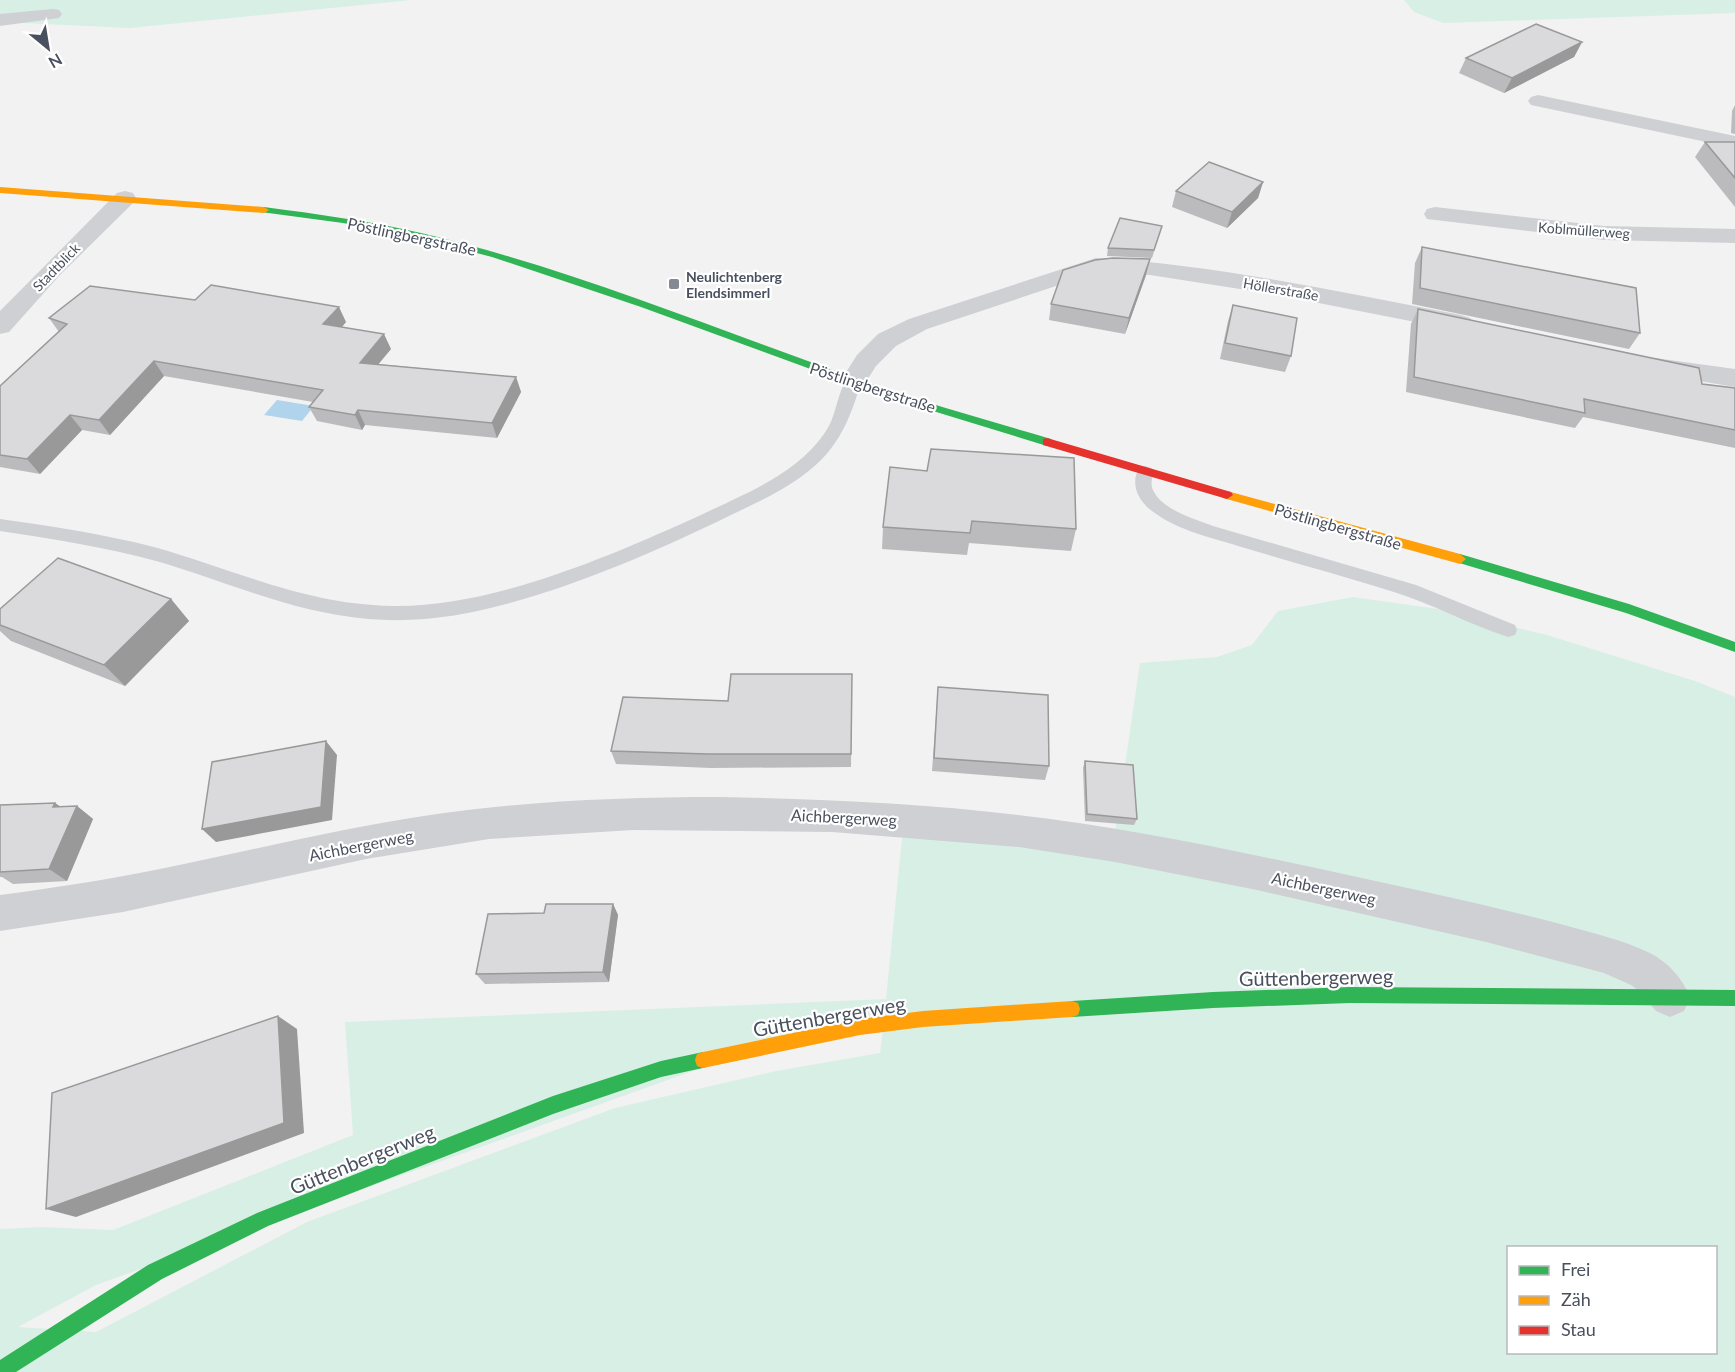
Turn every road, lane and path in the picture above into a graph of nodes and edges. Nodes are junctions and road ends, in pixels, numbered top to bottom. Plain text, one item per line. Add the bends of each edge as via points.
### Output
1 (53, 14) dead end
2 (0, 20) edge
3 (1538, 101) dead end
4 (1735, 142) edge
5 (0, 190) edge
6 (120, 203) junction
7 (1435, 214) dead end
8 (1735, 236) edge
9 (0, 326) edge
10 (1488, 329) edge
11 (1631, 361) edge
12 (1735, 378) edge
13 (853, 382) junction
14 (1145, 472) junction
15 (0, 525) edge
16 (1508, 630) dead end
17 (1735, 647) edge
18 (0, 913) edge
19 (1670, 997) junction
20 (1735, 998) edge
21 (0, 1371) edge

1 - 2 street
3 - 4 street
5 - 6 main road, Pöstlingbergstraße
6 - 9 street, Stadtblick
6 - 13 main road, Pöstlingbergstraße via 286,212 412,233 610,291
7 - 8 street, Koblmüllerweg via 1592,232
10 - 13 street, Höllerstraße via 1278,288 1150,268 1096,265 918,324 887,340 866,361
11 - 12 street
13 - 14 main road, Pöstlingbergstraße
13 - 15 lane via 848,407 837,430 796,474 625,554 530,590 458,608 392,613 317,603 280,596 155,554 103,541
14 - 16 lane via 1143,488 1148,497 1178,518 1412,591
14 - 17 main road, Pöstlingbergstraße via 1522,576
18 - 19 street, Aichbergerweg via 89,902 394,838 485,823 598,814 799,814 1022,832 1169,855 1323,887 1598,953 1645,972
19 - 20 main road, Güttenbergerweg
19 - 21 main road, Güttenbergerweg via 1350,994 1213,1000 923,1019 774,1043 661,1069 553,1105 263,1219 155,1272

